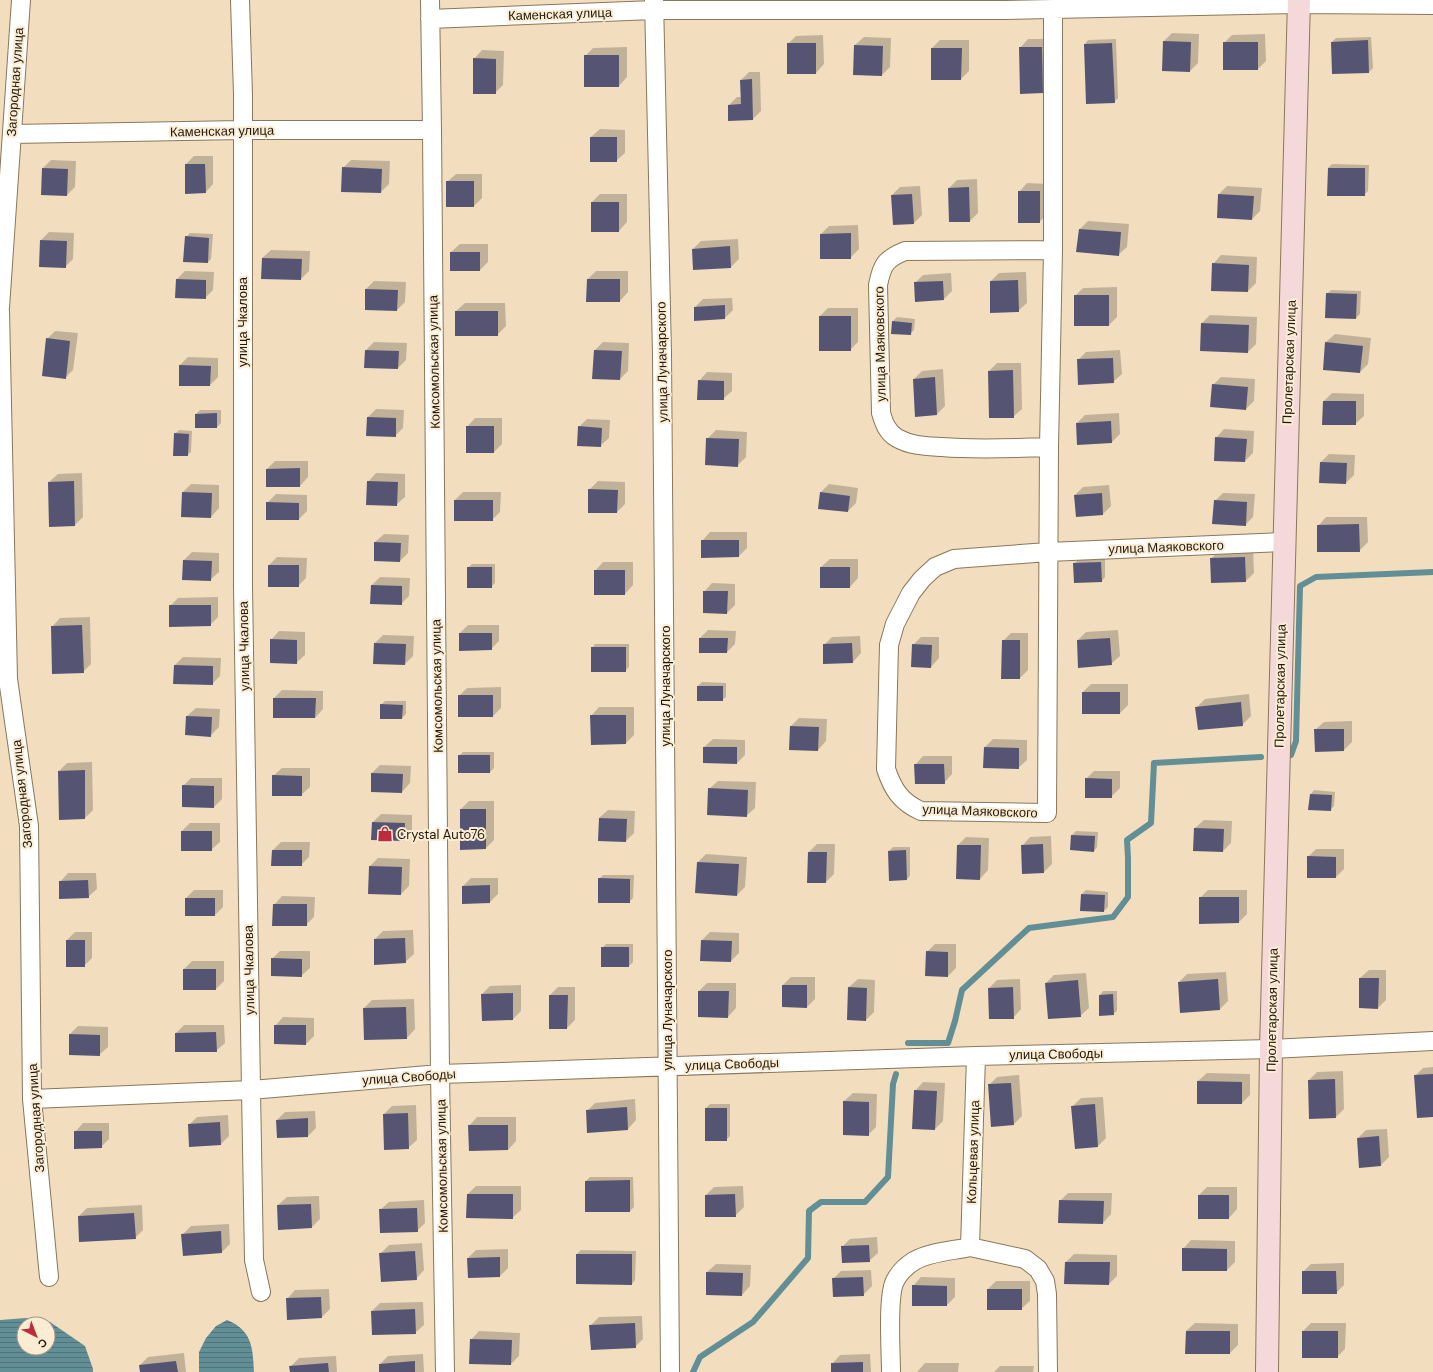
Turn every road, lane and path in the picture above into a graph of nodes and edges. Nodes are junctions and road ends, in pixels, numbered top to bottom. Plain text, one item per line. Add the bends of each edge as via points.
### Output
1 (21, 0) edge
2 (240, 0) edge
3 (430, 0) edge
4 (1299, 2) edge
5 (654, 5) edge
6 (1004, 5) edge
7 (1433, 5) edge
8 (1053, 9) junction
9 (430, 18) junction
10 (242, 130) junction
11 (432, 130) junction
12 (12, 134) junction
13 (1053, 250) junction
14 (0, 308) edge
15 (0, 311) edge
16 (1049, 447) junction
17 (1284, 542) junction
18 (1048, 552) junction
19 (1433, 1041) edge
20 (1271, 1049) junction
21 (976, 1056) junction
22 (668, 1066) junction
23 (440, 1074) junction
24 (251, 1090) junction
25 (32, 1099) junction
26 (970, 1247) junction
27 (50, 1277) dead end
28 (260, 1292) dead end
29 (445, 1372) edge
30 (670, 1372) edge
31 (891, 1372) edge
32 (1048, 1372) edge
33 (1267, 1372) edge

1 - 12 street, Загородная улица
2 - 10 street, улица Чкалова
3 - 9 street, Комсомольская улица
4 - 7 street, Каменская улица
4 - 8 street, Каменская улица
4 - 17 main road, Пролетарская улица
5 - 6 street, Каменская улица
5 - 9 street, Каменская улица
5 - 22 street, улица Луначарского via 662,354
6 - 8 street, Каменская улица
8 - 13 street, улица Маяковского
9 - 11 street, Комсомольская улица
10 - 11 street, Каменская улица
10 - 12 street, Каменская улица
10 - 24 street, улица Чкалова via 243,587
11 - 23 street, Комсомольская улица
12 - 14 street, Загородная улица
13 - 16 street, улица Маяковского
13 - 16 street, улица Маяковского via 905,252 894,255 885,262 878,285 881,413 886,427 896,437 920,445 963,449
15 - 25 street, Загородная улица via 8,679 29,826
16 - 18 street, улица Маяковского
17 - 18 street, улица Маяковского
17 - 20 main road, Пролетарская улица
18 - 18 street, улица Маяковского via 1047,813 921,811 909,805 891,783 886,769 889,645 895,624 911,593 935,567 954,559
19 - 20 street, улица Свободы
20 - 21 street, улица Свободы
20 - 33 main road, Пролетарская улица
21 - 22 street, улица Свободы
21 - 26 street, Кольцевая улица
22 - 23 street, улица Свободы
22 - 30 street, улица Луначарского
23 - 24 street, улица Свободы
23 - 29 street, Комсомольская улица
24 - 25 street, улица Свободы
24 - 28 street, улица Чкалова via 254,1260
25 - 27 street, Загородная улица
26 - 31 street via 914,1261 894,1282 890,1300
26 - 32 street via 1025,1259 1038,1269 1045,1281 1048,1294

